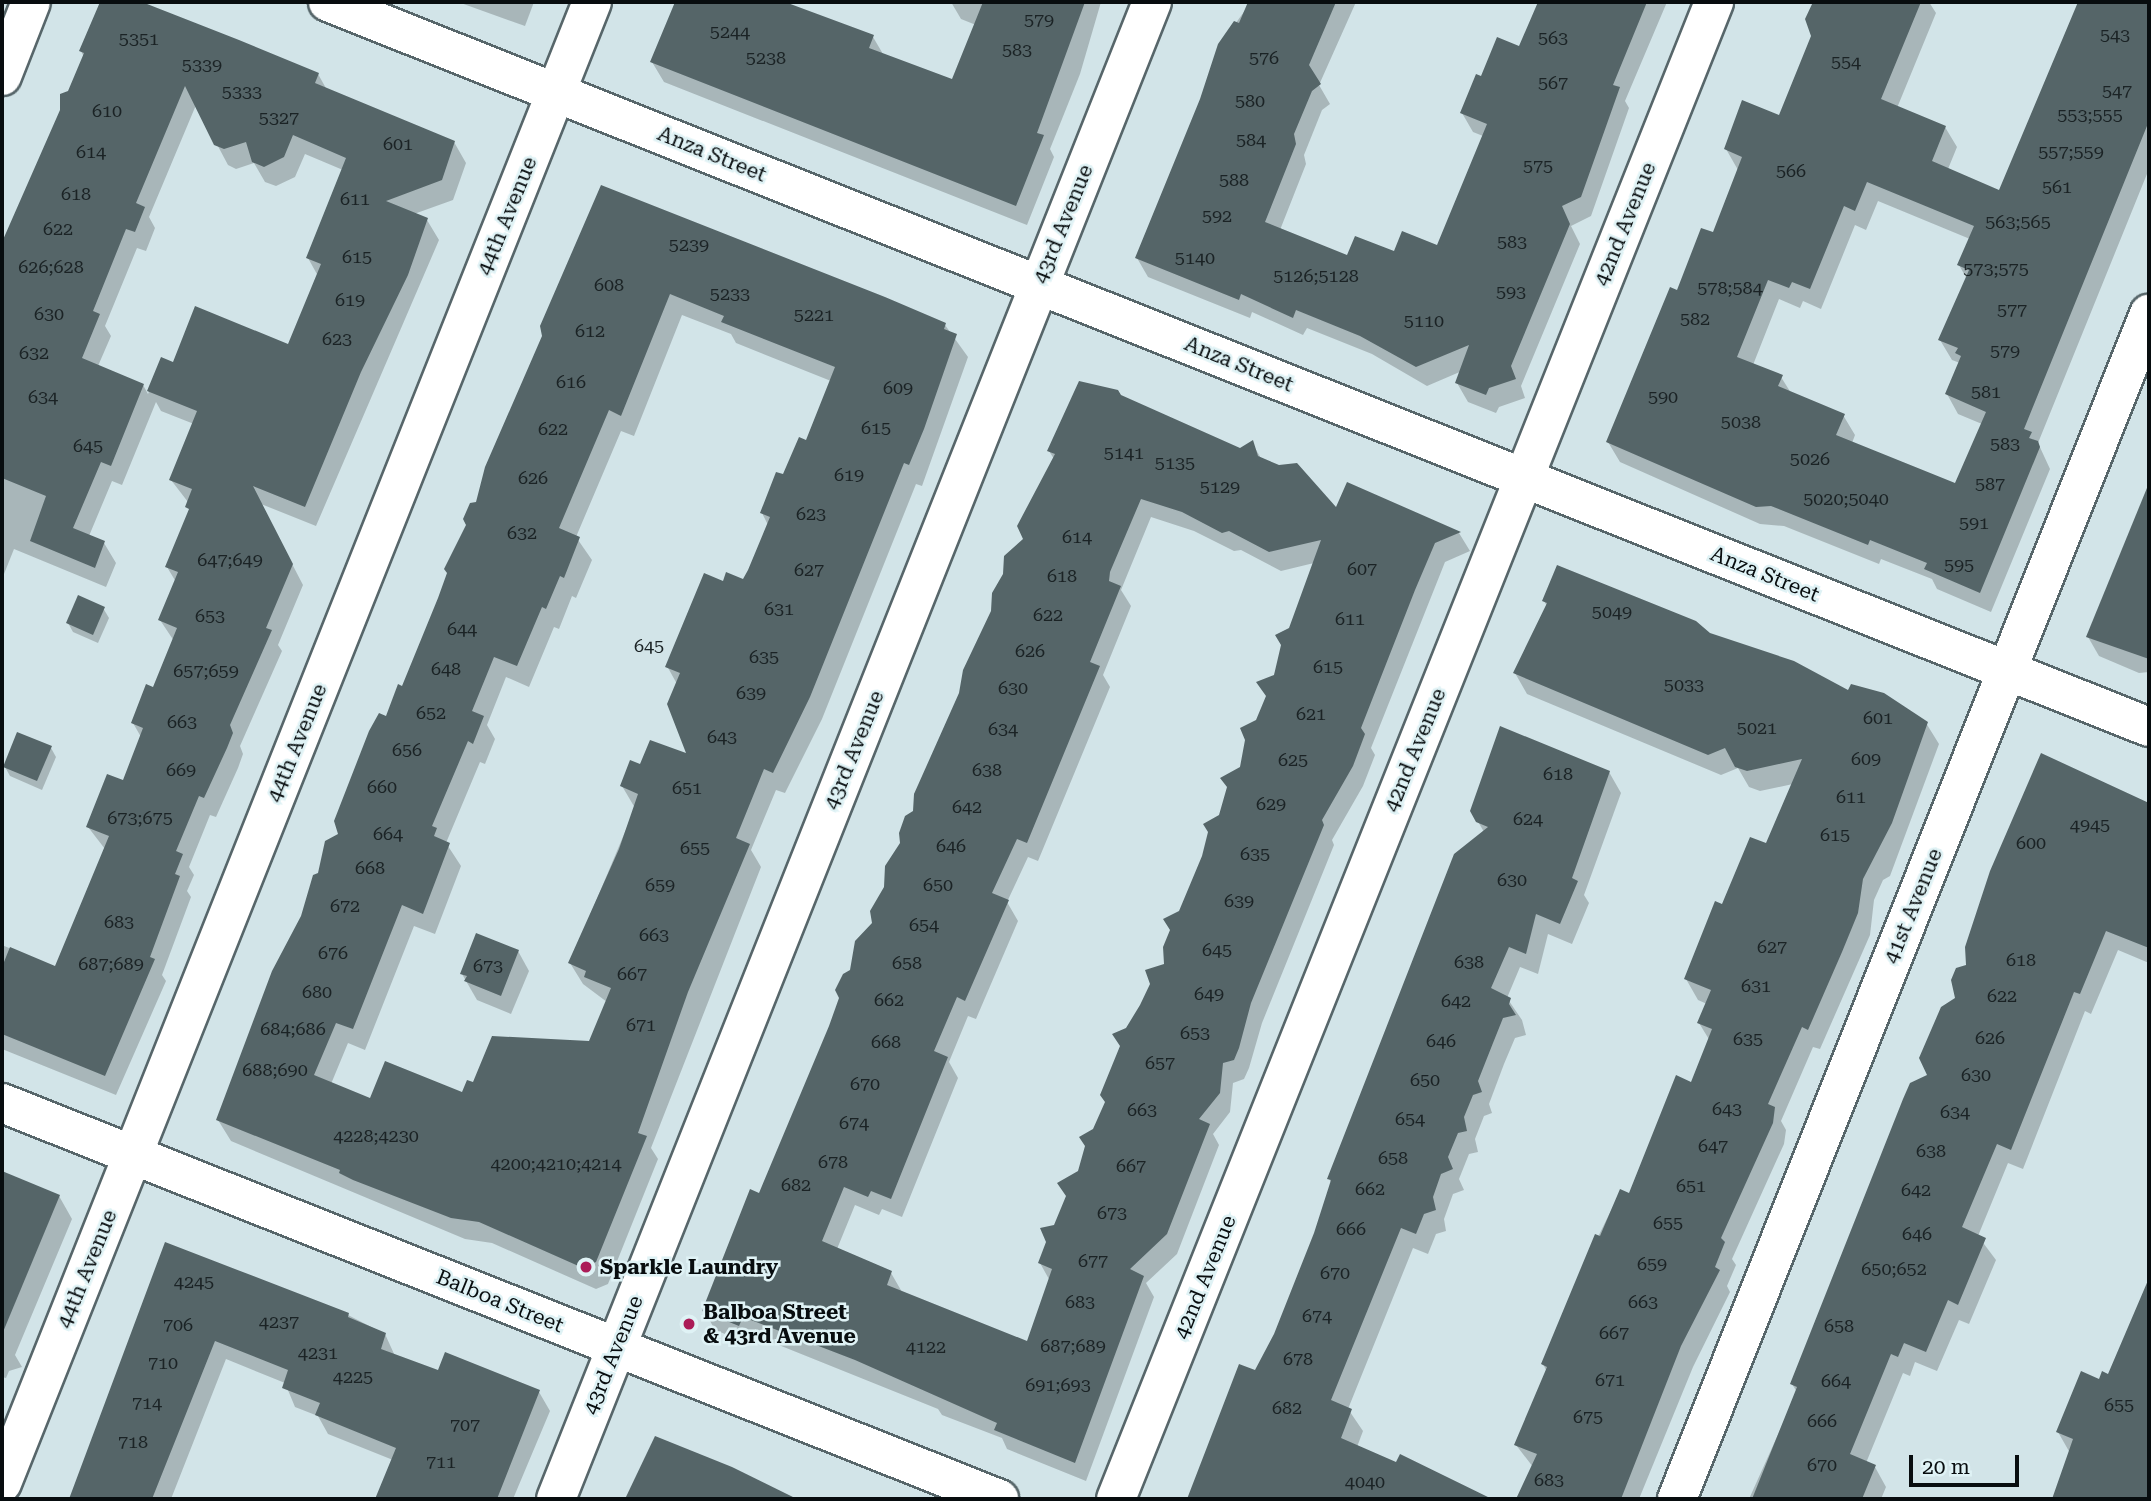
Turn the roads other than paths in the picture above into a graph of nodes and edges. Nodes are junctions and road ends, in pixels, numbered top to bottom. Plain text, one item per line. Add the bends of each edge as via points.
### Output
1 (31, 2) edge
2 (328, 2) edge
3 (592, 2) edge
4 (1152, 2) edge
5 (1714, 2) edge
6 (2, 76) edge
7 (556, 92) junction
8 (1039, 285) junction
9 (2149, 314) edge
10 (1524, 478) junction
11 (2007, 670) junction
12 (2149, 727) edge
13 (2, 1103) edge
14 (133, 1155) junction
15 (617, 1347) junction
16 (2, 1483) edge
17 (556, 1499) edge
18 (999, 1499) edge
19 (1116, 1499) edge
20 (1677, 1499) edge

1 - 6 street
2 - 7 street, Anza Street
3 - 7 street, 44th Avenue
4 - 8 street, 43rd Avenue
5 - 10 street, 42nd Avenue
7 - 8 street, Anza Street
7 - 14 street, 44th Avenue
8 - 10 street, Anza Street
8 - 15 street, 43rd Avenue
9 - 11 street, 41st Avenue
10 - 11 street, Anza Street
10 - 19 street, 42nd Avenue
11 - 12 street, Anza Street
11 - 20 street, 41st Avenue
13 - 14 street, Balboa Street
14 - 15 street, Balboa Street
14 - 16 street, 44th Avenue
15 - 17 street, 43rd Avenue
15 - 18 street, Balboa Street

